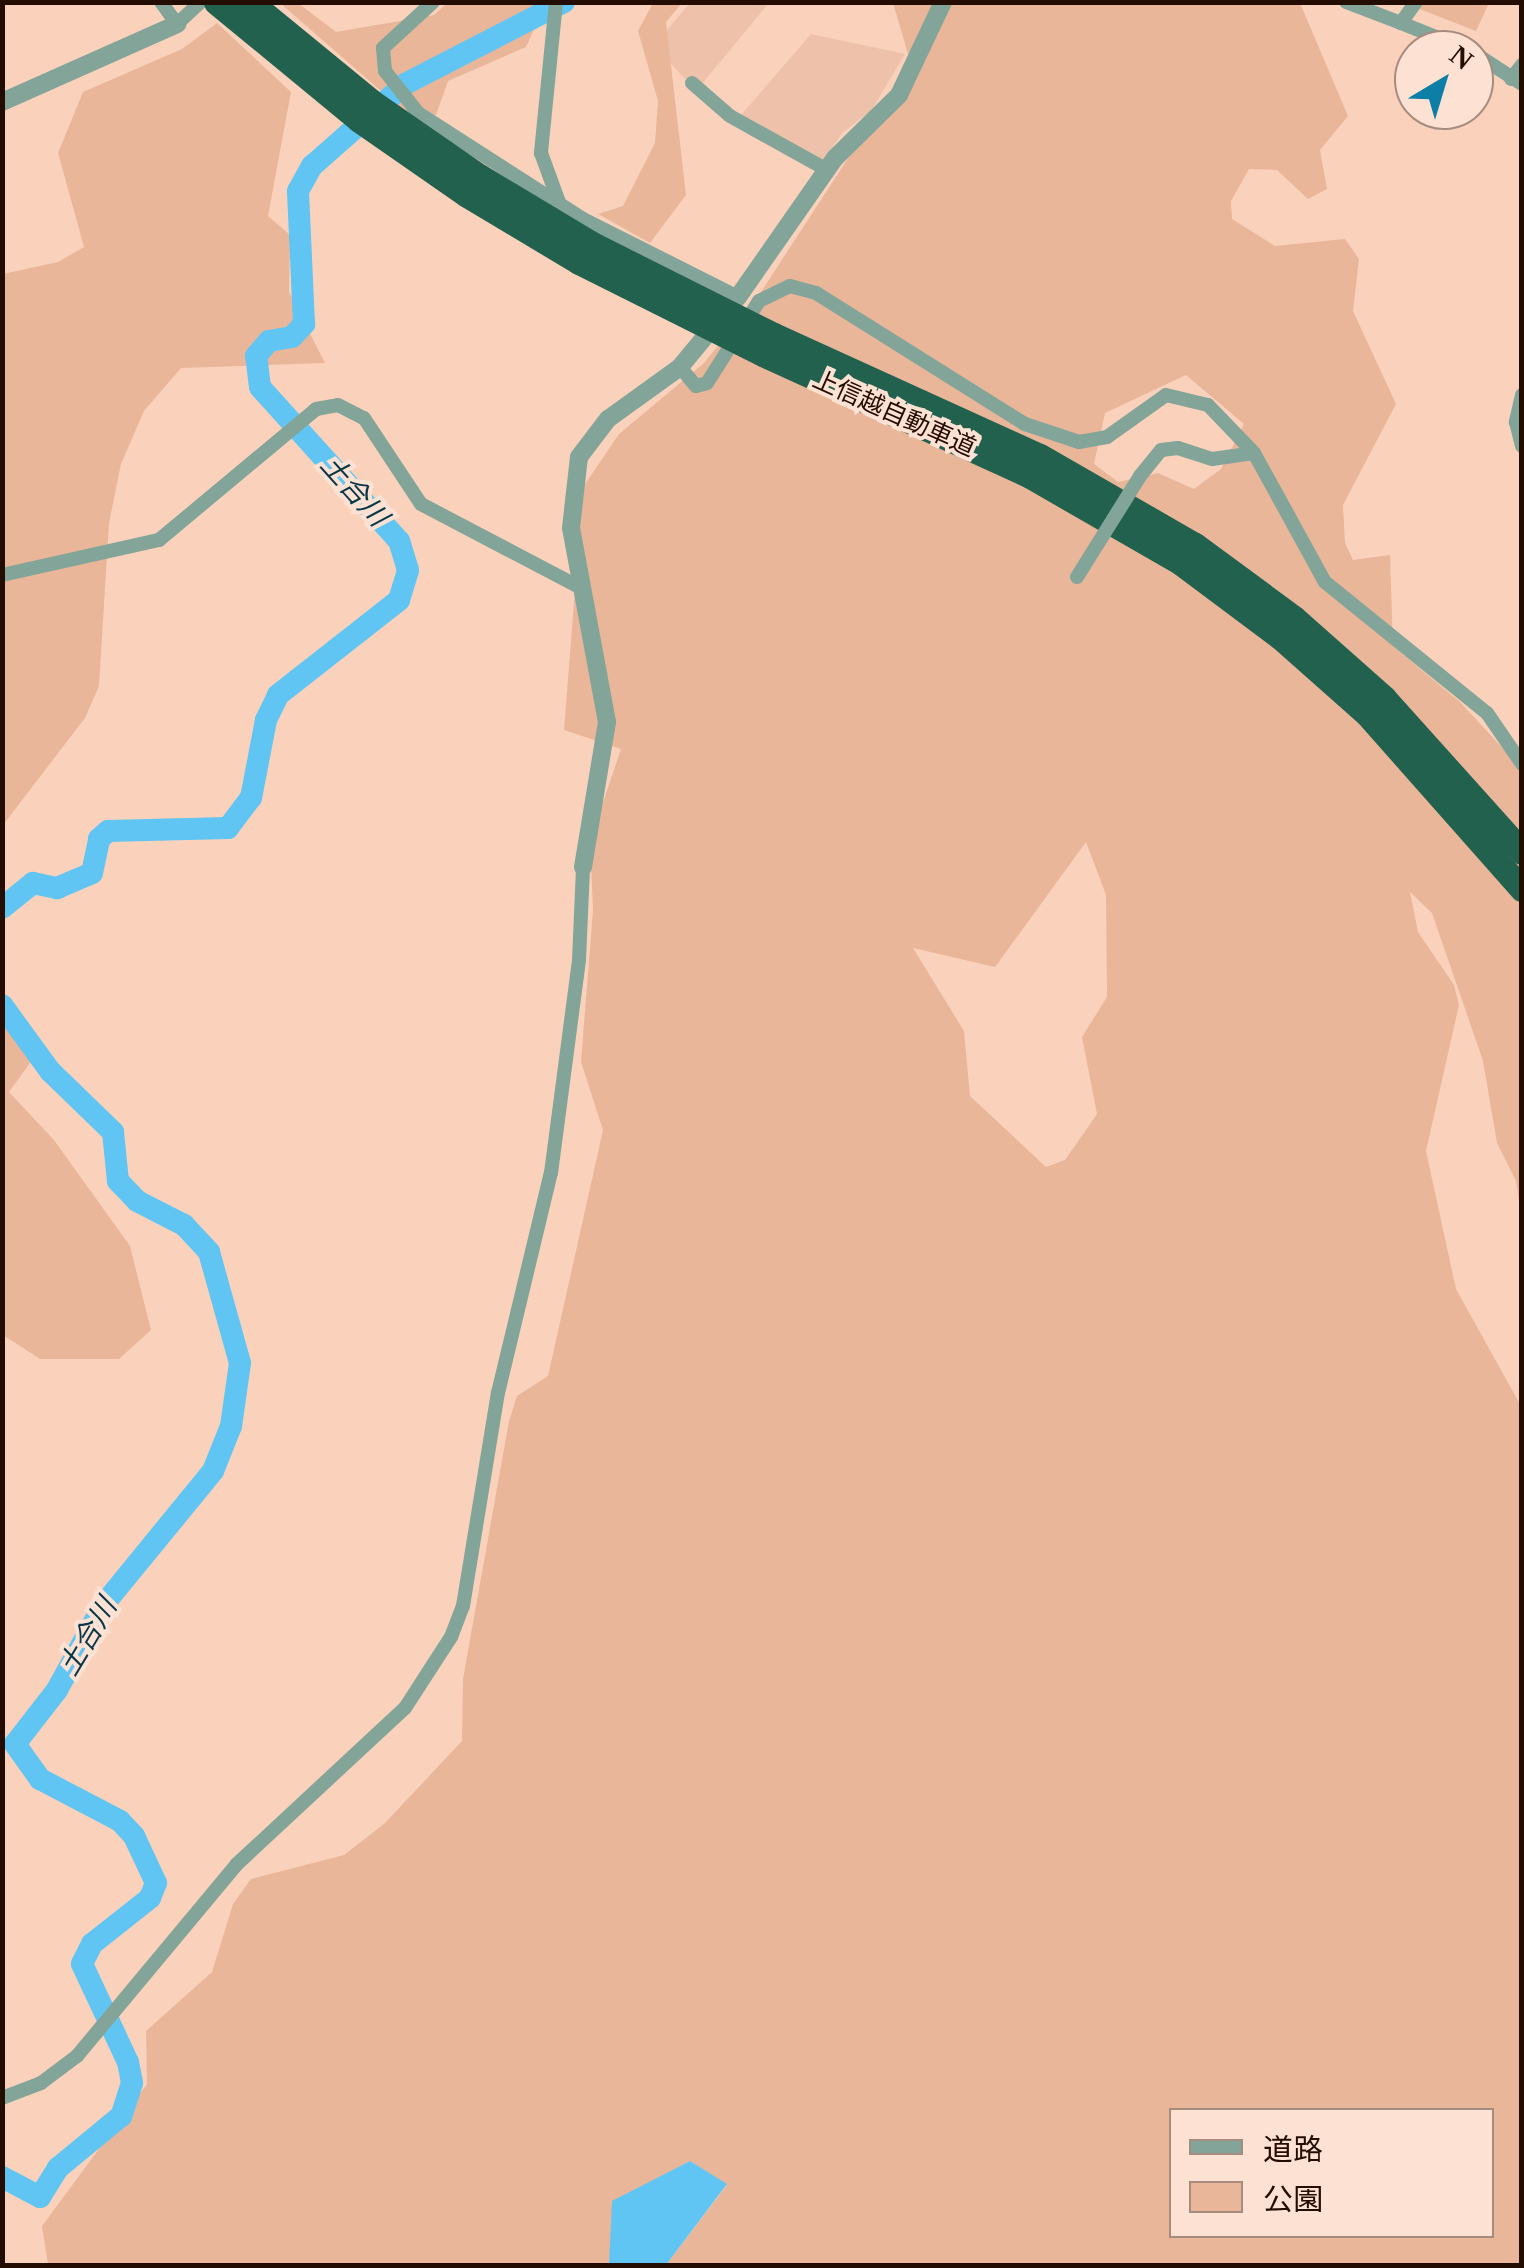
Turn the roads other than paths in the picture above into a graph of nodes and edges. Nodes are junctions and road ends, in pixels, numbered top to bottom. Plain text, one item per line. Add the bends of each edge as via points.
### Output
1 (161, 2) edge
2 (201, 2) edge
3 (216, 2) edge
4 (250, 2) edge
5 (433, 2) edge
6 (556, 2) edge
7 (943, 2) edge
8 (1346, 2) edge
9 (1416, 2) edge
10 (1401, 23) junction
11 (177, 24) junction
12 (1418, 30) edge
13 (1522, 65) edge
14 (1494, 67) edge
15 (1516, 82) edge
16 (692, 83) dead end
17 (2, 102) edge
18 (827, 170) junction
19 (560, 206) junction
20 (738, 297) junction
21 (769, 345) junction
22 (680, 367) junction
23 (1522, 395) edge
24 (1522, 446) edge
25 (1254, 453) junction
26 (2, 575) edge
27 (1077, 578) dead end
28 (581, 588) junction
29 (1522, 764) edge
30 (1522, 852) edge
31 (583, 867) joint
32 (1522, 889) edge
33 (2, 2098) edge

1 - 11 street
2 - 11 street
3 - 21 highway, 上信越自動車道, bridge via 360,120 467,195 622,286
4 - 21 highway, 上信越自動車道, bridge via 372,102 478,176
5 - 19 street via 383,48 385,71 441,132
6 - 19 street via 540,153
7 - 18 street via 899,95
8 - 10 street
9 - 10 street
10 - 12 street
11 - 17 street
13 - 15 street
14 - 15 street
16 - 18 street via 730,116
18 - 20 street
19 - 20 street
20 - 22 street
21 - 30 highway, 上信越自動車道 via 1040,456 1194,545 1294,618 1384,698
21 - 32 highway, 上信越自動車道 via 1030,476 1194,572 1367,714
22 - 25 street via 696,386 707,383 771,290 803,287 1054,435 1078,442 1108,437 1166,395 1188,396 1208,405
22 - 28 street via 608,419 579,458 570,496
23 - 24 street via 1516,422
25 - 27 street, bridge via 1212,460 1178,448 1161,450
25 - 29 street via 1325,582 1487,713
26 - 28 street via 159,540 316,409 338,406 364,418 421,504
28 - 31 street via 607,722
31 - 33 street via 579,960 551,1173 498,1393 463,1606 451,1638 404,1708 237,1864 78,2056 41,2083

